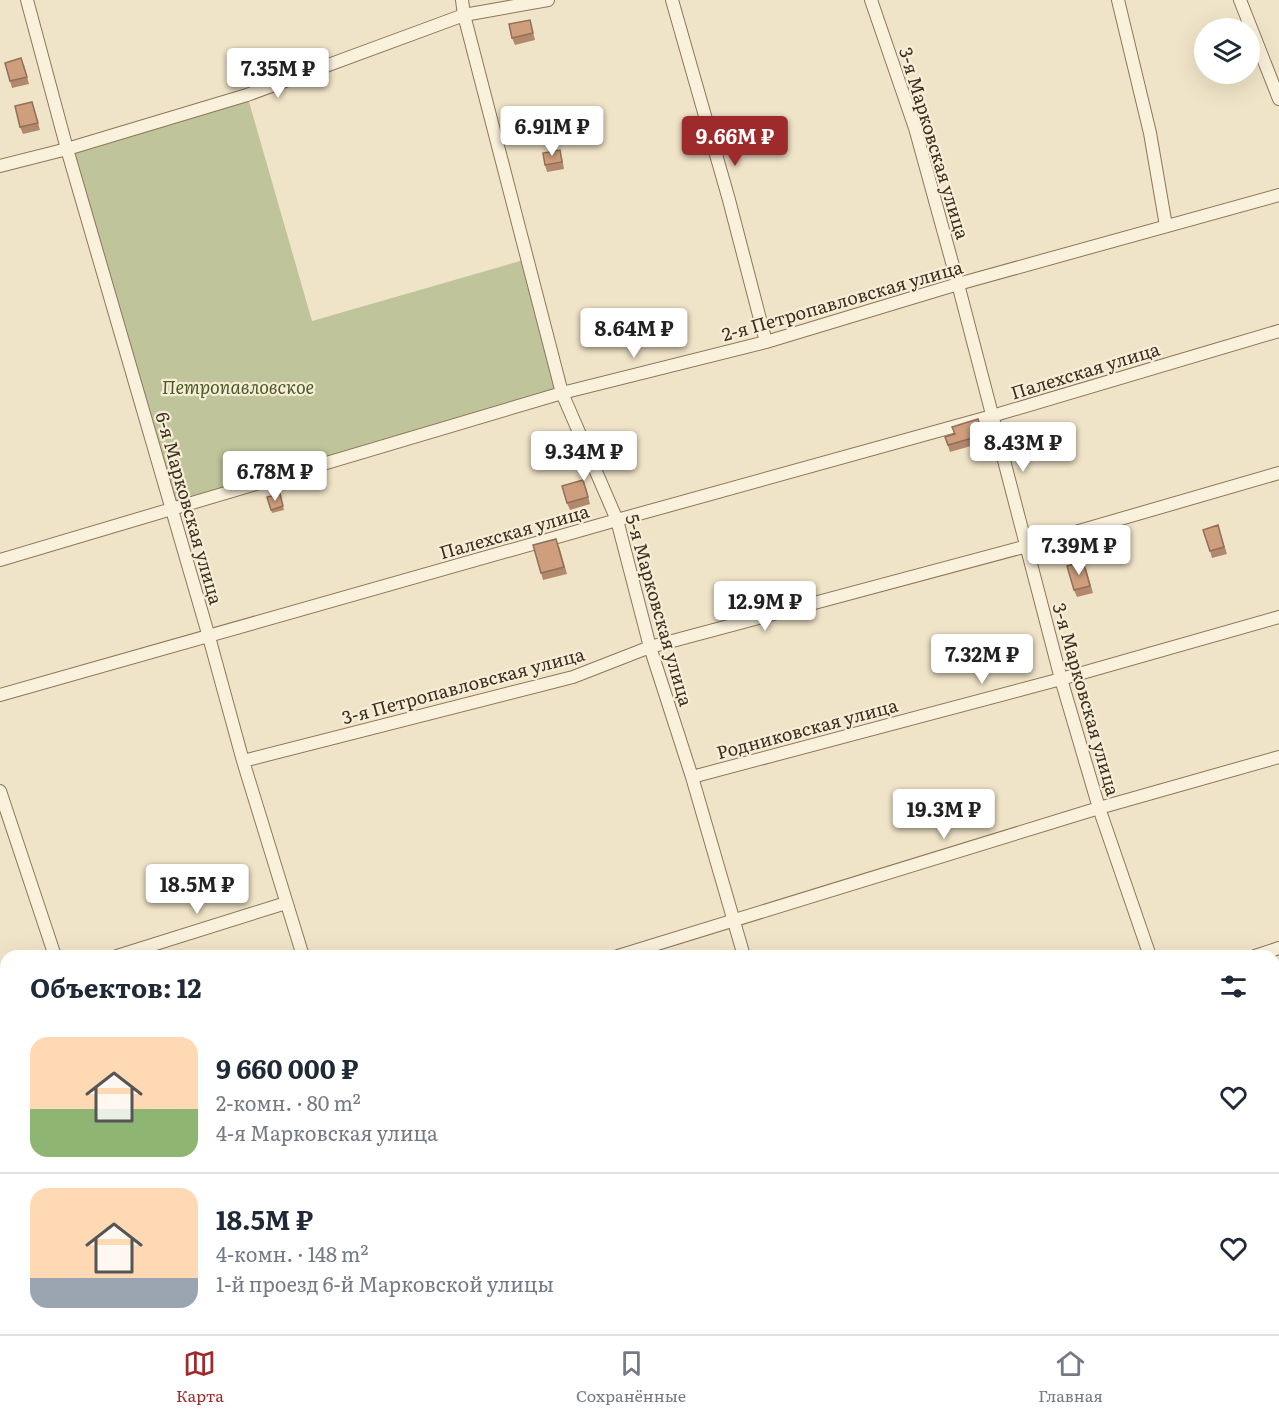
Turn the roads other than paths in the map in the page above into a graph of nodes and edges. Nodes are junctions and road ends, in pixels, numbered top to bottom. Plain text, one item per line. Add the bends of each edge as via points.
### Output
1 (27, 0) edge
2 (462, 0) edge
3 (548, 0) edge
4 (672, 0) edge
5 (871, 0) edge
6 (1118, 0) edge
7 (1240, 0) edge
8 (464, 15) junction
9 (1279, 99) edge
10 (67, 149) junction
11 (0, 166) edge
12 (1279, 195) edge
13 (1166, 226) junction
14 (958, 284) junction
15 (1279, 331) edge
16 (766, 342) junction
17 (562, 393) junction
18 (992, 416) junction
19 (1279, 473) edge
20 (171, 508) junction
21 (617, 520) junction
22 (1027, 546) junction
23 (0, 560) edge
24 (1279, 617) edge
25 (209, 637) junction
26 (650, 647) junction
27 (1061, 680) junction
28 (0, 695) edge
29 (1279, 757) edge
30 (243, 761) junction
31 (692, 777) junction
32 (0, 791) edge
33 (1099, 808) junction
34 (286, 903) junction
35 (735, 919) junction
36 (53, 950) edge
37 (136, 950) edge
38 (301, 950) edge
39 (637, 950) edge
40 (743, 950) edge
41 (1148, 950) edge

1 - 10 street, 6-я Марковская улица
2 - 8 street, 5-я Марковская улица
3 - 8 street
4 - 16 street
5 - 14 street, 3-я Марковская улица via 915,128
6 - 13 street via 1150,133
7 - 9 street
8 - 10 street via 247,95
8 - 17 street, 5-я Марковская улица
10 - 11 street
10 - 20 street, 6-я Марковская улица
12 - 13 street, 2-я Петропавловская улица
13 - 14 street, 2-я Петропавловская улица
14 - 16 street, 2-я Петропавловская улица
14 - 18 street, 3-я Марковская улица
15 - 18 street, Палехская улица
16 - 17 street, 2-я Петропавловская улица
17 - 20 street, 2-я Петропавловская улица
17 - 21 street, 5-я Марковская улица
18 - 21 street, Палехская улица
18 - 22 street, 3-я Марковская улица
19 - 22 street, 3-я Петропавловская улица
20 - 23 street, 2-я Петропавловская улица
20 - 25 street, 6-я Марковская улица
21 - 25 street, Палехская улица
21 - 26 street, 5-я Марковская улица
22 - 26 street, 3-я Петропавловская улица
22 - 27 street, 3-я Марковская улица
24 - 27 street, Родниковская улица
25 - 28 street, Палехская улица
25 - 30 street, 6-я Марковская улица
26 - 30 street, 3-я Петропавловская улица via 573,677
26 - 31 street, 5-я Марковская улица
27 - 31 street, Родниковская улица
27 - 33 street, 3-я Марковская улица
29 - 33 street
30 - 34 street, 6-я Марковская улица
31 - 35 street, 5-я Марковская улица
32 - 36 street
33 - 35 street
33 - 41 street, 3-я Марковская улица
34 - 37 street
34 - 38 street, 6-я Марковская улица
35 - 39 street
35 - 40 street, 5-я Марковская улица

